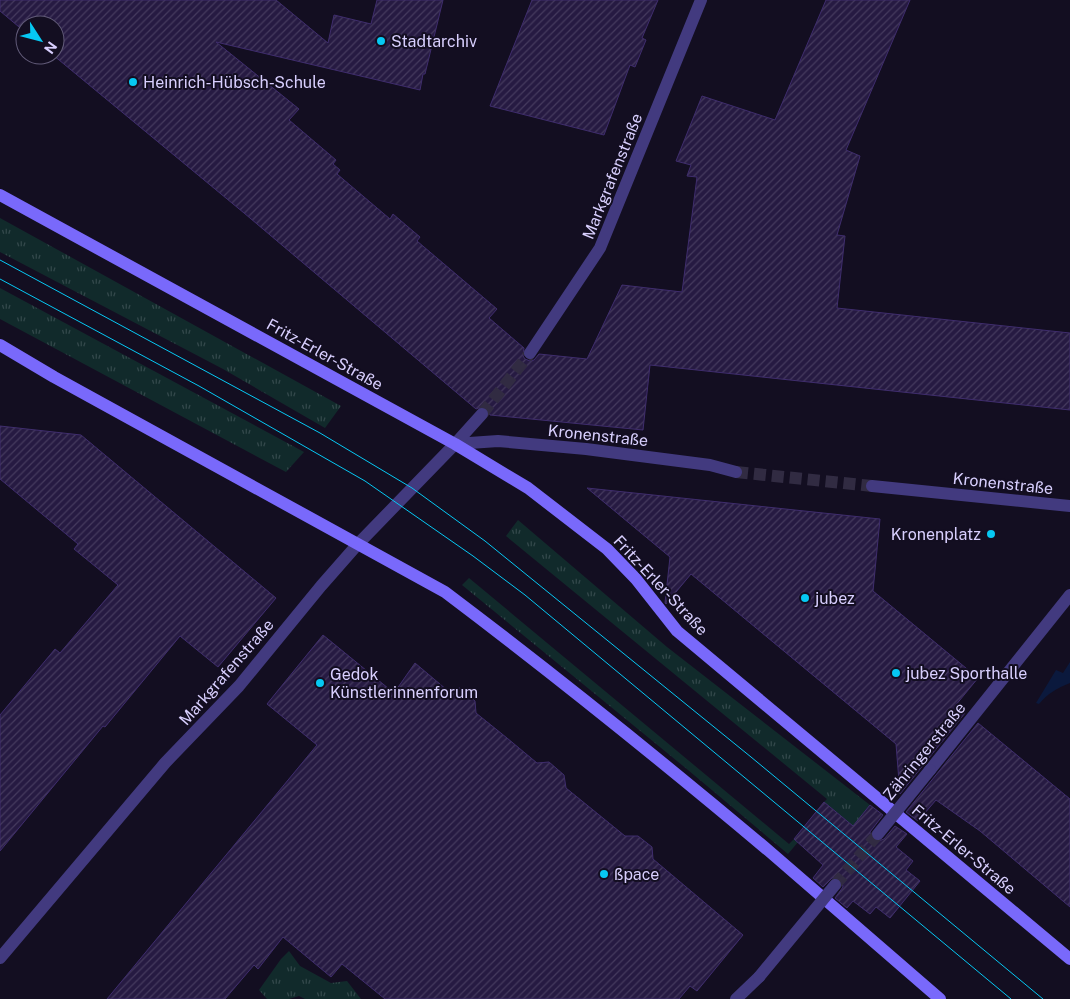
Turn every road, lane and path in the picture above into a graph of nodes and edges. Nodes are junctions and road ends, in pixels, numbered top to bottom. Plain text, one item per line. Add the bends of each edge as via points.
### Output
1 (702, 0) edge
2 (0, 195) edge
3 (0, 345) edge
4 (530, 353) tunnel mouth
5 (482, 414) tunnel mouth
6 (456, 444) junction
7 (736, 472) tunnel mouth
8 (872, 486) tunnel mouth
9 (1070, 506) edge
10 (357, 545) junction
11 (1070, 595) edge
12 (878, 834) tunnel mouth
13 (835, 885) tunnel mouth
14 (0, 958) edge
15 (1070, 959) edge
16 (736, 999) edge
17 (940, 999) edge

1 - 4 street, Markgrafenstraße via 600,248
2 - 6 main road, Fritz-Erler-Straße
3 - 10 main road
5 - 6 street, Markgrafenstraße
6 - 7 street, Kronenstraße via 498,441 586,449 710,464
6 - 10 street, Markgrafenstraße
6 - 15 main road, Fritz-Erler-Straße via 528,488 607,550 636,579 677,631
8 - 9 street, Kronenstraße
10 - 14 street, Markgrafenstraße via 239,686 165,763
10 - 17 main road via 445,592 489,625 770,852
11 - 12 street, Zähringerstraße, bridge
13 - 16 street, bridge via 759,977

